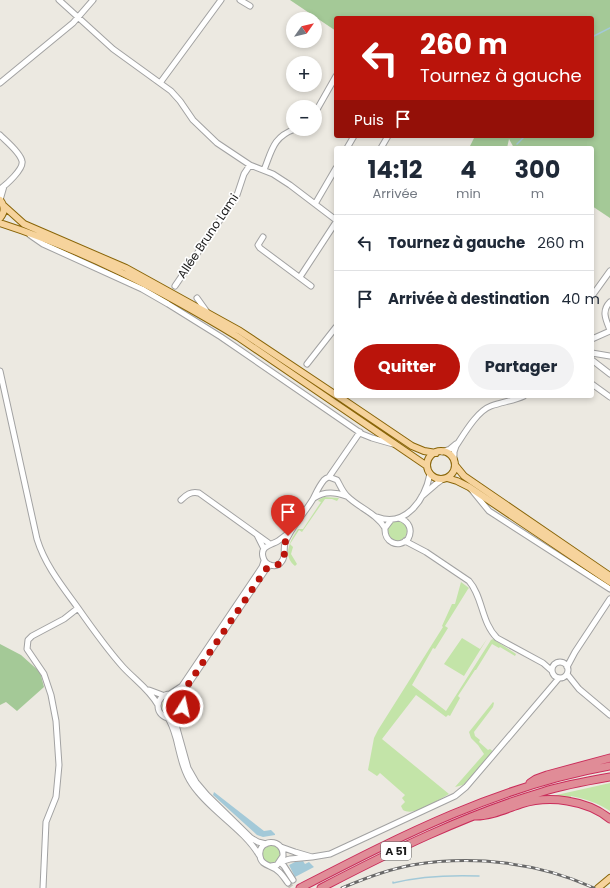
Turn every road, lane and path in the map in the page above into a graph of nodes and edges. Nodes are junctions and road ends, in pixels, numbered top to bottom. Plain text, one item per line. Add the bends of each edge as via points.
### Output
1 (59, 0) edge
2 (93, 0) edge
3 (221, 0) edge
4 (240, 0) edge
5 (250, 6) dead end
6 (78, 18) junction
7 (334, 80) edge
8 (0, 82) edge
9 (160, 83) junction
10 (322, 101) edge
11 (0, 134) edge
12 (286, 134) edge
13 (250, 165) junction
14 (264, 170) junction
15 (334, 171) edge
16 (2, 188) edge
17 (0, 200) edge
18 (315, 204) junction
19 (4, 206) junction
20 (0, 218) edge
21 (334, 219) edge
22 (0, 223) edge
23 (334, 224) edge
24 (22, 230) junction
25 (263, 236) dead end
26 (610, 271) edge
27 (300, 277) junction
28 (175, 286) dead end
29 (311, 286) dead end
30 (594, 293) edge
31 (197, 298) dead end
32 (610, 302) edge
33 (207, 312) junction
34 (212, 321) junction
35 (334, 330) edge
36 (610, 330) edge
37 (221, 337) junction
38 (594, 339) edge
39 (594, 353) edge
40 (610, 356) edge
41 (594, 362) edge
42 (307, 364) dead end
43 (0, 371) edge
44 (610, 374) edge
45 (594, 384) edge
46 (594, 385) edge
47 (334, 392) edge
48 (610, 393) edge
49 (610, 397) edge
50 (343, 398) edge
51 (503, 398) edge
52 (520, 398) edge
53 (504, 402) junction
54 (360, 432) junction
55 (461, 439) junction
56 (400, 446) junction
57 (439, 452) junction
58 (454, 463) junction
59 (427, 466) junction
60 (430, 474) junction
61 (329, 477) junction
62 (445, 479) junction
63 (323, 482) junction
64 (339, 485) junction
65 (469, 487) junction
66 (334, 492) junction
67 (327, 493) junction
68 (347, 496) junction
69 (420, 498) junction
70 (181, 500) dead end
71 (312, 500) junction
72 (412, 510) junction
73 (375, 516) junction
74 (398, 518) junction
75 (391, 520) junction
76 (408, 524) junction
77 (385, 528) junction
78 (290, 532) junction
79 (256, 535) junction
80 (409, 536) junction
81 (405, 541) junction
82 (272, 544) junction
83 (420, 548) junction
84 (264, 549) junction
85 (284, 551) junction
86 (264, 561) junction
87 (270, 565) junction
88 (610, 576) edge
89 (610, 582) edge
90 (610, 589) edge
91 (610, 599) edge
92 (78, 608) junction
93 (575, 652) junction
94 (561, 662) junction
95 (543, 663) junction
96 (554, 664) junction
97 (567, 667) junction
98 (552, 673) junction
99 (563, 677) junction
100 (147, 689) junction
101 (168, 695) junction
102 (543, 696) junction
103 (182, 701) junction
104 (158, 705) junction
105 (179, 715) junction
106 (610, 715) edge
107 (168, 718) junction
108 (610, 758) edge
109 (610, 766) edge
110 (610, 776) edge
111 (523, 787) junction
112 (472, 816) junction
113 (610, 819) edge
114 (266, 844) junction
115 (280, 847) junction
116 (259, 855) junction
117 (312, 857) junction
118 (280, 862) junction
119 (271, 866) junction
120 (610, 878) edge
121 (43, 888) edge
122 (300, 888) edge
123 (321, 888) edge
124 (598, 888) edge

1 - 6 street
2 - 6 street
3 - 9 street
4 - 5 street
6 - 8 street
6 - 9 street via 116,52
7 - 10 street
9 - 13 street via 176,96 196,124 217,143
11 - 16 street via 23,163
12 - 14 street via 275,143
13 - 14 street
13 - 28 street, Allée Bruno Lami via 237,195
14 - 18 street
15 - 18 street
16 - 17 street
17 - 19 main road
18 - 21 street
19 - 20 main road
19 - 33 main road via 24,224 126,268
22 - 24 main road
23 - 27 street
24 - 34 main road via 125,274
24 - 37 street via 43,244 142,290
25 - 27 street via 258,245 260,248
26 - 30 street
27 - 29 street
31 - 33 street
32 - 36 street via 604,312
33 - 47 main road via 246,334
34 - 37 street
34 - 56 main road
35 - 42 street
36 - 38 street
37 - 54 street
39 - 40 street
41 - 44 street
43 - 92 street via 40,547
45 - 48 street
46 - 49 street
50 - 57 main road via 412,446 424,451
51 - 53 street
52 - 53 street
53 - 55 street via 482,411
54 - 56 street
54 - 61 street
55 - 57 street via 452,448
55 - 58 street via 454,450
56 - 59 main road
57 - 58 main road via 448,454
57 - 59 main road via 429,459
58 - 62 main road via 452,474
58 - 88 main road via 464,476
59 - 60 main road
60 - 62 main road
60 - 69 street
61 - 63 street
61 - 64 street via 337,480
62 - 65 main road
62 - 69 street
63 - 67 street via 322,487
63 - 71 street
64 - 66 street
64 - 68 street
65 - 89 main road
65 - 90 street via 489,511
66 - 67 street
66 - 68 street
67 - 71 street
68 - 73 street
69 - 72 street
70 - 79 street via 191,493 199,493
71 - 78 street
72 - 74 street
72 - 76 street
73 - 75 street
73 - 77 street
74 - 75 street
74 - 76 street
75 - 77 street
76 - 80 street
77 - 81 street via 386,536 392,542 399,544
78 - 82 street
78 - 85 street
79 - 82 street
79 - 84 street
80 - 81 street
80 - 83 street
81 - 83 street
82 - 84 street
82 - 85 street via 280,546
83 - 95 street via 472,584 490,630 497,638
84 - 86 street
85 - 87 street via 281,563
86 - 87 street
86 - 101 street via 182,686
87 - 103 street via 185,689
91 - 93 street
92 - 100 street via 116,659
92 - 121 street via 64,619 32,636 26,646 44,674 56,721 59,765 56,797 46,822
93 - 94 street
93 - 97 street
94 - 96 street
94 - 97 street
95 - 96 street
95 - 98 street
96 - 98 street
97 - 99 street
98 - 99 street
98 - 102 street via 552,682
99 - 102 street
99 - 106 street
100 - 101 street
100 - 104 street
101 - 103 street via 177,696
101 - 104 street via 162,698
102 - 117 street via 466,788 455,796 330,854
103 - 105 street
104 - 107 street via 160,713
105 - 107 street
105 - 114 street via 176,725 188,768 196,782 251,838
107 - 116 street via 191,783
108 - 111 highway via 536,779
109 - 111 highway, A 51
110 - 112 highway, A 51 via 543,791
111 - 122 highway, A 51 via 424,826
112 - 113 highway via 486,816 521,804 548,799 585,806
112 - 123 highway, A 51
114 - 115 street via 275,843
114 - 116 street via 261,848
115 - 117 street
115 - 118 street via 283,856
116 - 119 street via 264,864
117 - 118 street
118 - 119 street
118 - 119 street via 291,881
120 - 124 main road

